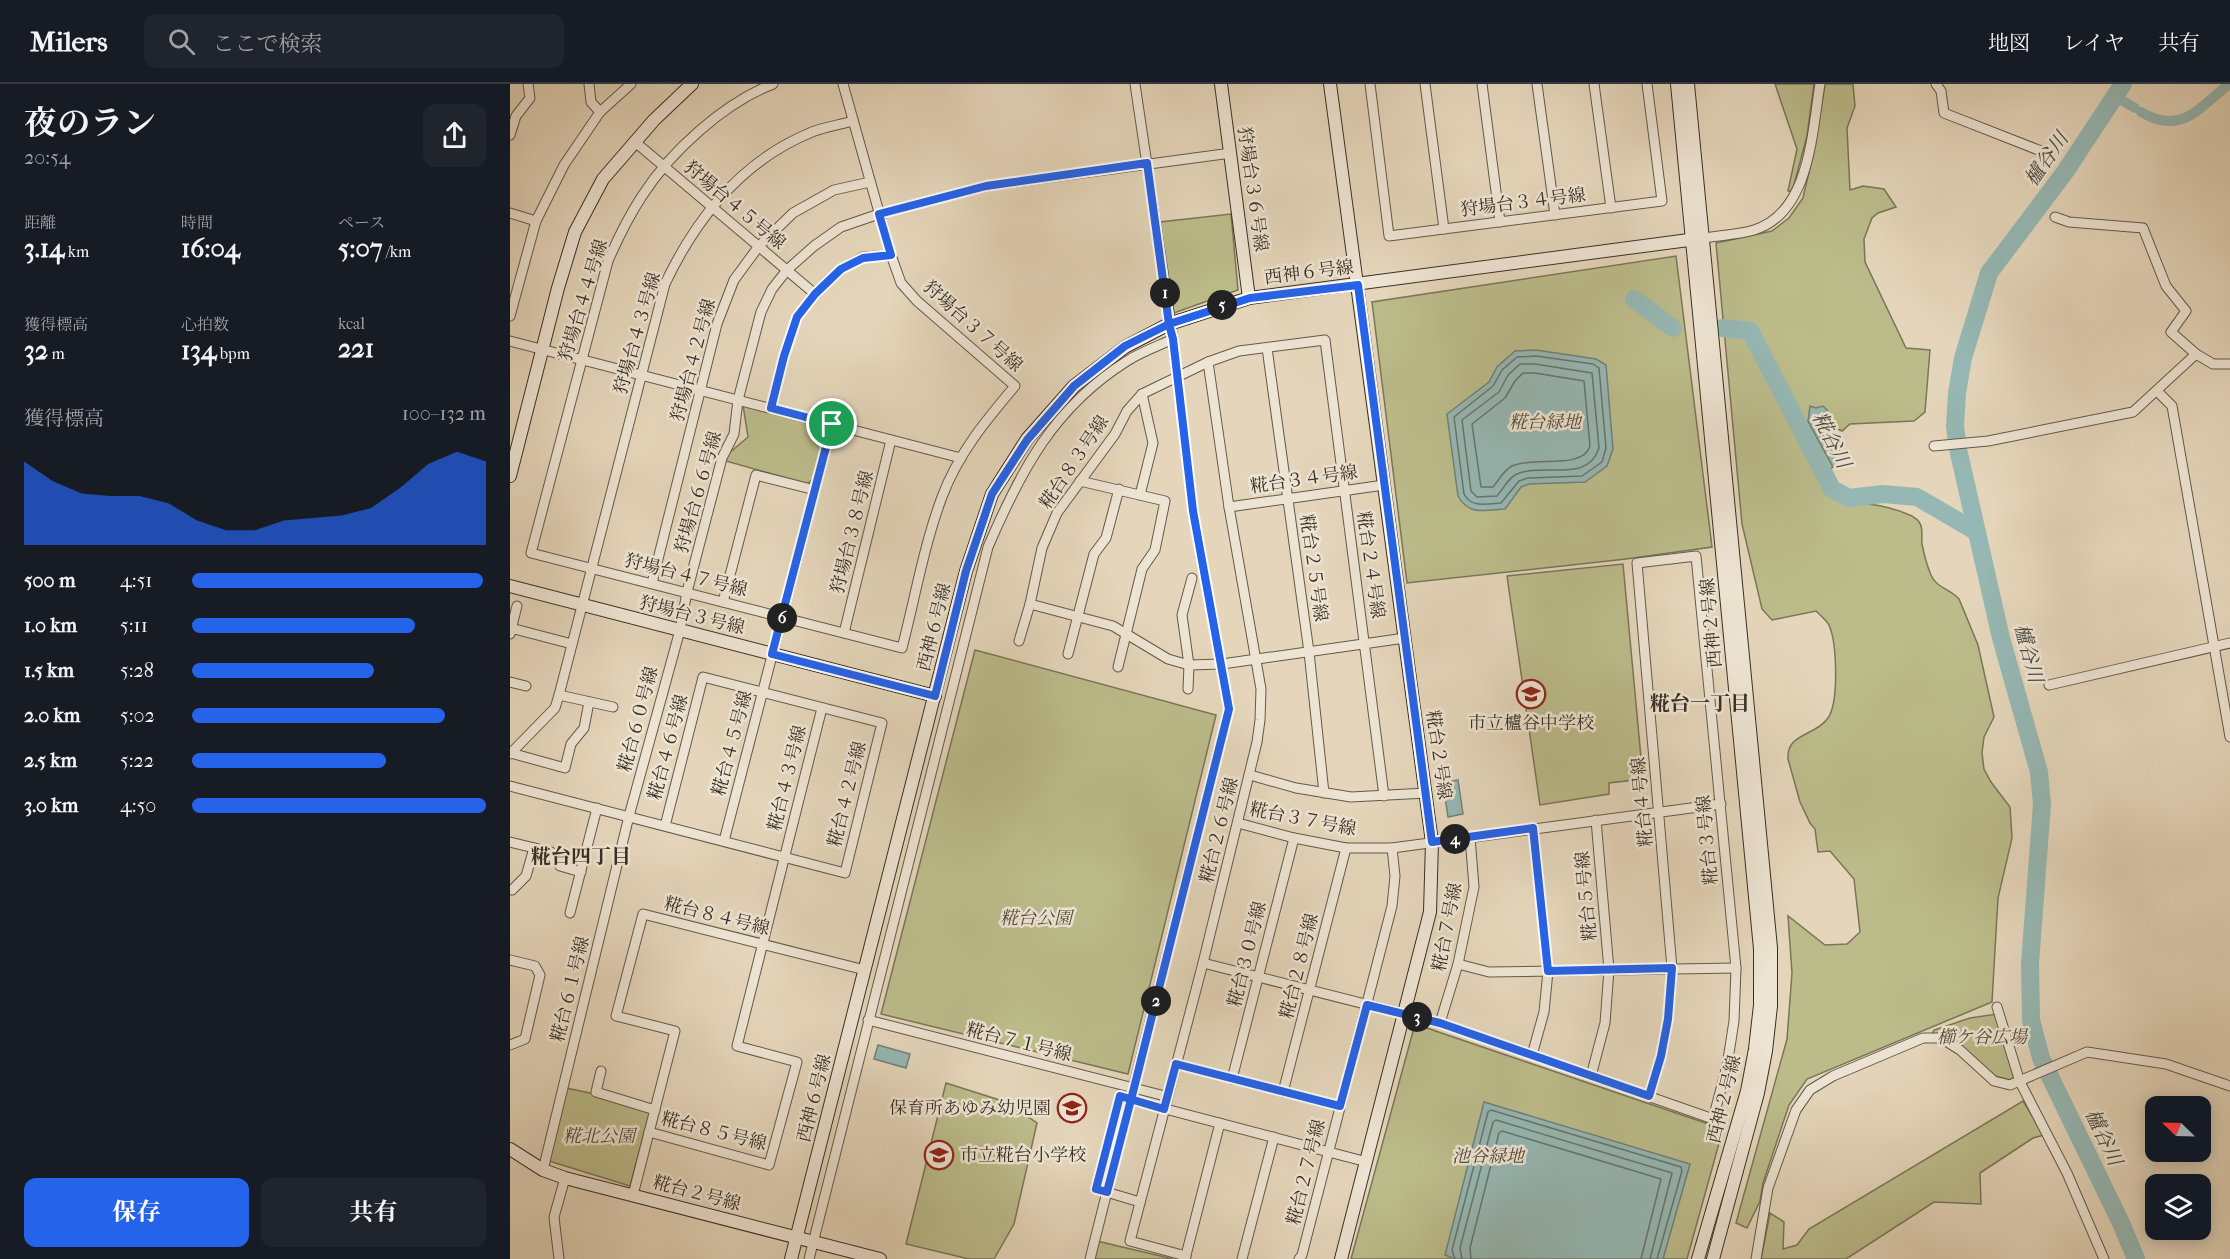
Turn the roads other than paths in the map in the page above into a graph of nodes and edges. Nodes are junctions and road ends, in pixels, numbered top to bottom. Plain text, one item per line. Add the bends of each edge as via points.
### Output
1 (528, 84) edge
2 (589, 84) edge
3 (631, 84) edge
4 (773, 84) edge
5 (843, 84) edge
6 (1135, 84) edge
7 (1221, 84) edge
8 (1330, 84) edge
9 (1370, 84) edge
10 (1425, 84) edge
11 (1482, 84) edge
12 (1537, 84) edge
13 (1594, 84) edge
14 (1647, 84) edge
15 (1677, 84) edge
16 (1688, 84) edge
17 (1820, 84) edge
18 (1936, 84) edge
19 (687, 85) edge
20 (600, 112) junction
21 (853, 121) junction
22 (510, 135) edge
23 (634, 141) junction
24 (2041, 151) dead end
25 (1230, 153) junction
26 (1147, 163) junction
27 (665, 167) junction
28 (870, 182) junction
29 (712, 206) junction
30 (1611, 208) junction
31 (510, 213) edge
32 (879, 214) junction
33 (1555, 215) junction
34 (2055, 217) dead end
35 (536, 221) junction
36 (1500, 222) junction
37 (1444, 229) junction
38 (1698, 238) junction
39 (759, 246) junction
40 (891, 255) junction
41 (787, 270) junction
42 (1358, 285) junction
43 (815, 294) junction
44 (1250, 298) junction
45 (510, 316) edge
46 (1169, 324) junction
47 (1173, 339) junction
48 (1325, 340) joint
49 (510, 341) edge
50 (1267, 348) junction
51 (542, 349) junction
52 (2196, 354) junction
53 (582, 360) junction
54 (1208, 362) junction
55 (2230, 364) edge
56 (642, 375) junction
57 (1177, 376) junction
58 (702, 390) junction
59 (2157, 391) junction
60 (1142, 394) junction
61 (738, 400) junction
62 (771, 408) junction
63 (832, 424) junction
64 (891, 440) junction
65 (1934, 446) dead end
66 (961, 458) junction
67 (510, 476) edge
68 (1080, 481) junction
69 (1384, 485) junction
70 (1119, 489) junction
71 (815, 490) junction
72 (1344, 490) junction
73 (1140, 495) junction
74 (1287, 498) junction
75 (1229, 507) junction
76 (531, 553) joint
77 (1696, 556) joint
78 (592, 568) junction
79 (1192, 578) dead end
80 (651, 583) junction
81 (510, 586) edge
82 (687, 592) junction
83 (723, 602) junction
84 (1030, 604) junction
85 (582, 605) junction
86 (517, 606) dead end
87 (1078, 616) junction
88 (782, 617) junction
89 (680, 630) junction
90 (511, 631) edge
91 (844, 633) junction
92 (1126, 634) junction
93 (1405, 638) junction
94 (1019, 641) dead end
95 (2230, 643) edge
96 (572, 644) junction
97 (1365, 644) junction
98 (2213, 646) junction
99 (902, 648) joint
100 (1309, 652) junction
101 (772, 654) junction
102 (1068, 654) dead end
103 (1256, 659) junction
104 (1221, 664) junction
105 (1189, 665) junction
106 (1118, 667) dead end
107 (510, 682) edge
108 (2049, 685) dead end
109 (526, 686) dead end
110 (1188, 689) dead end
111 (762, 693) junction
112 (559, 695) junction
113 (935, 696) junction
114 (589, 702) junction
115 (613, 708) dead end
116 (822, 708) junction
117 (2230, 737) edge
118 (511, 754) edge
119 (1250, 775) junction
120 (510, 786) edge
121 (1426, 792) junction
122 (1324, 793) junction
123 (1384, 796) junction
124 (1721, 804) junction
125 (597, 808) junction
126 (1660, 812) junction
127 (629, 816) junction
128 (1596, 820) junction
129 (1238, 823) junction
130 (664, 825) junction
131 (1533, 828) junction
132 (1470, 837) junction
133 (1294, 838) junction
134 (724, 841) junction
135 (510, 842) edge
136 (1432, 842) junction
137 (534, 848) junction
138 (1346, 848) junction
139 (1392, 848) junction
140 (785, 857) junction
141 (581, 872) junction
142 (512, 890) dead end
143 (570, 914) dead end
144 (763, 944) junction
145 (510, 960) edge
146 (1203, 963) junction
147 (1458, 964) junction
148 (1672, 968) junction
149 (1736, 968) junction
150 (865, 970) junction
151 (1609, 970) junction
152 (1548, 971) junction
153 (1258, 977) junction
154 (1310, 990) junction
155 (1367, 1005) junction
156 (1997, 1007) dead end
157 (1405, 1013) junction
158 (868, 1020) junction
159 (1440, 1023) junction
160 (510, 1045) edge
161 (1532, 1055) junction
162 (1176, 1064) junction
163 (600, 1071) dead end
164 (1591, 1076) junction
165 (1232, 1079) junction
166 (2020, 1082) junction
167 (2230, 1086) edge
168 (1134, 1088) junction
169 (1283, 1092) junction
170 (1161, 1095) dead end
171 (1649, 1096) junction
172 (1131, 1100) junction
173 (1340, 1106) junction
174 (1164, 1109) junction
175 (654, 1110) junction
176 (1220, 1123) junction
177 (649, 1132) junction
178 (1274, 1137) junction
179 (510, 1149) edge
180 (1328, 1151) junction
181 (1367, 1162) junction
182 (543, 1170) junction
183 (565, 1178) junction
184 (1107, 1192) junction
185 (633, 1195) junction
186 (1140, 1202) junction
187 (796, 1238) junction
188 (813, 1242) junction
189 (1186, 1258) edge
190 (559, 1259) edge
191 (791, 1259) edge
192 (809, 1259) edge
193 (880, 1259) edge
194 (1090, 1259) edge
195 (1242, 1259) edge
196 (1299, 1259) edge
197 (1341, 1259) edge
198 (1698, 1259) edge
199 (1713, 1259) edge
200 (1756, 1259) edge
201 (2104, 1259) edge

1 - 22 street via 530,98 516,116
2 - 20 street via 591,102
3 - 20 street
4 - 27 street, 狩場台４４号線 via 695,134
5 - 21 street, 狩場台３７号線
6 - 26 street
7 - 25 street, 狩場台３６号線
8 - 42 street, 糀台２号線
9 - 37 street, 狩場台３４号線 via 1389,236
10 - 37 street
11 - 36 street
12 - 33 street
13 - 30 street
14 - 30 street, 狩場台３４号線 via 1662,201
15 - 38 street, 西神２号線
16 - 38 street, 西神２号線
17 - 38 street via 1807,163 1794,199 1777,219 1754,230
18 - 24 street via 1944,113
19 - 23 street
20 - 35 street via 564,165
21 - 28 street, 狩場台３７号線
21 - 29 street, 狩場台４３号線 via 786,144 747,171
23 - 27 street, 狩場台４５号線
23 - 51 street via 603,179 575,232
25 - 26 street, 狩場台６６号線
25 - 44 street, 狩場台３６号線
26 - 32 street, 狩場台６６号線 via 986,186
26 - 46 street
27 - 29 street, 狩場台４５号線
27 - 53 street, 狩場台４４号線 via 643,194 608,261
28 - 32 street, 狩場台３７号線
28 - 39 street, 狩場台４２号線 via 834,190 794,213
29 - 39 street, 狩場台４５号線
29 - 56 street, 狩場台４３号線 via 680,253 665,284
30 - 33 street, 狩場台３４号線
31 - 35 street
32 - 40 street, 狩場台３７号線
32 - 41 street, 狩場台６６号線 via 841,227
33 - 36 street, 狩場台３４号線
34 - 52 street via 2069,222 2143,228 2166,286 2186,310 2171,332
35 - 45 street
36 - 37 street, 狩場台３４号線
38 - 42 street, 西神６号線
38 - 198 street, 西神２号線 via 1760,960 1760,1005 1747,1091
38 - 199 street, 西神２号線 via 1771,948 1771,1006 1758,1094
39 - 41 street, 狩場台４５号線
39 - 58 street, 狩場台４２号線 via 734,280 717,324
40 - 43 street via 863,258 841,269
40 - 66 street, 狩場台３７号線 via 901,283 917,302 1015,386
41 - 43 street, 狩場台４５号線
41 - 61 street, 狩場台６６号線 via 761,312
42 - 44 street, 西神６号線
42 - 69 street, 糀台２号線
43 - 62 street via 797,317
44 - 46 street, 西神６号線
46 - 47 street
46 - 113 street, 西神６号線 via 1125,346 1074,386 1027,440 992,494 966,571
47 - 57 street
47 - 158 street via 1127,360 1060,417 1030,460 1006,506 988,547
48 - 50 street, 糀台８３号線
48 - 72 street, 糀台２４号線
49 - 51 street
50 - 54 street, 糀台８３号線 via 1239,351
50 - 74 street, 糀台２５号線
51 - 53 street
51 - 67 street
52 - 55 street via 2213,364
52 - 59 street
53 - 56 street
53 - 76 street, 狩場台４４号線
54 - 57 street, 糀台８３号線
54 - 75 street, 糀台２６号線
56 - 58 street
56 - 78 street, 狩場台４３号線
57 - 60 street, 糀台８３号線
57 - 104 street via 1193,511
58 - 61 street
58 - 80 street, 狩場台４２号線
59 - 65 street via 2133,412 1988,441
59 - 98 street via 2172,406
60 - 68 street, 糀台８３号線 via 1126,411 1115,434
60 - 73 street via 1153,443
61 - 62 street
61 - 82 street, 狩場台６６号線 via 734,434 722,458
62 - 63 street
63 - 64 street
63 - 71 street, 糀台４５号線
64 - 66 street
64 - 91 street, 狩場台３８号線
66 - 99 street, 狩場台３７号線 via 942,496
68 - 70 street
68 - 84 street, 糀台８３号線 via 1057,513 1042,548
69 - 72 street, 糀台３４号線
69 - 93 street, 糀台２号線
70 - 73 street
70 - 87 street via 1106,538 1094,554
71 - 83 street via 756,475
71 - 88 street, 糀台４５号線
72 - 74 street, 糀台３４号線
72 - 97 street, 糀台２４号線
73 - 92 street via 1165,501 1155,550 1142,569
74 - 75 street, 糀台３４号線
74 - 100 street, 糀台２５号線
75 - 103 street, 糀台２６号線
76 - 78 street, 狩場台４７号線
77 - 124 street, 糀台３号線
77 - 126 street, 糀台４号線 via 1637,563
78 - 80 street, 狩場台４７号線
78 - 85 street, 狩場台４３号線
79 - 105 street via 1182,615
80 - 82 street, 狩場台４７号線
81 - 85 street, 狩場台３号線
82 - 83 street, 狩場台４７号線
82 - 89 street, 狩場台６６号線
83 - 88 street, 狩場台４７号線
84 - 87 street
84 - 94 street, 糀台８３号線
85 - 89 street, 狩場台３号線
85 - 96 street, 狩場台４３号線
86 - 90 street
87 - 92 street
87 - 102 street
88 - 91 street, 狩場台４７号線
88 - 101 street, 糀台４５号線
89 - 101 street, 狩場台３号線
89 - 127 street, 糀台６０号線
90 - 96 street
91 - 99 street, 狩場台４７号線
92 - 105 street via 1168,659
92 - 106 street
93 - 97 street
93 - 121 street, 糀台２号線
95 - 98 street
96 - 112 street, 狩場台４３号線
97 - 100 street
97 - 123 street, 糀台２４号線
98 - 108 street
98 - 117 street
100 - 103 street
100 - 122 street, 糀台２５号線
101 - 111 street, 糀台４５号線
101 - 113 street, 狩場台３号線
103 - 104 street
103 - 119 street, 糀台２６号線 via 1261,689 1260,720
104 - 105 street
104 - 168 street via 1229,709
105 - 110 street
107 - 109 street
111 - 116 street
111 - 130 street, 糀台４６号線 via 703,677
111 - 134 street, 糀台４５号線
112 - 114 street
112 - 118 street, 狩場台４３号線 via 555,708
113 - 150 street, 西神６号線
114 - 115 street
114 - 118 street via 584,728 571,744 565,768
116 - 140 street, 糀台４３号線
116 - 140 street, 糀台４２号線 via 882,723 845,873
119 - 122 street
119 - 129 street, 糀台２６号線
120 - 125 street
121 - 123 street
121 - 136 street, 糀台２号線
122 - 123 street
124 - 126 street, 糀台３７号線
124 - 149 street, 糀台３号線
125 - 127 street
125 - 141 street
126 - 128 street, 糀台３７号線
126 - 148 street, 糀台４号線
127 - 130 street
127 - 182 street, 糀台６１号線
128 - 131 street, 糀台３７号線
128 - 151 street, 糀台５号線
129 - 133 street, 糀台３７号線
129 - 146 street, 糀台２６号線
130 - 134 street
131 - 132 street, 糀台３７号線
131 - 152 street
132 - 136 street, 糀台３７号線
132 - 147 street, 糀台７号線 via 1474,887
133 - 138 street, 糀台３７号線
133 - 153 street, 糀台３０号線
134 - 140 street
135 - 137 street
136 - 139 street, 糀台３７号線
136 - 157 street, 糀台２号線 via 1430,912
137 - 141 street via 551,852 560,866
137 - 142 street via 526,876
138 - 139 street, 糀台３７号線
138 - 154 street, 糀台２８号線
139 - 155 street, 糀台２７号線 via 1392,906
140 - 144 street, 糀台８５号線
141 - 143 street
144 - 150 street, 糀台８４号線
144 - 175 street, 糀台８４号線 via 643,914 615,1016 675,1031
144 - 177 street, 糀台８５号線 via 737,1046 797,1062 769,1165
145 - 160 street via 535,966 540,975 525,1039
146 - 153 street
146 - 162 street, 糀台２６号線
147 - 152 street via 1489,972
147 - 159 street, 糀台７号線
148 - 149 street
148 - 151 street
148 - 171 street, 糀台４号線 via 1668,1019
149 - 171 street, 糀台３号線 via 1734,1022 1713,1119
150 - 187 street, 西神６号線
151 - 152 street
151 - 164 street, 糀台５号線 via 1605,1023
152 - 161 street via 1544,1012
153 - 154 street
153 - 165 street, 糀台３０号線
154 - 155 street
154 - 169 street, 糀台２８号線
155 - 157 street
155 - 173 street, 糀台２７号線
156 - 166 street
157 - 159 street
157 - 181 street, 糀台２号線
158 - 168 street, 糀台７１号線
158 - 188 street
159 - 161 street
161 - 164 street
162 - 165 street
162 - 174 street, 糀台２６号線
163 - 175 street via 596,1092
164 - 171 street
165 - 169 street
166 - 167 street via 2087,1052 2166,1064
166 - 200 street via 2010,1085 1994,1080 1941,1038 1923,1038 1833,1076 1810,1090 1796,1110 1768,1188
166 - 201 street via 2067,1173
168 - 170 street, 糀台７１号線
168 - 172 street
169 - 173 street
172 - 174 street
172 - 184 street via 1120,1096 1096,1189
173 - 180 street, 糀台２７号線
174 - 176 street
174 - 186 street, 糀台２６号線
175 - 177 street, 糀台８４号線
176 - 178 street
176 - 189 street
177 - 185 street, 糀台８４号線
178 - 180 street
178 - 195 street
179 - 182 street, 糀台２号線
180 - 181 street
180 - 196 street, 糀台２７号線
181 - 197 street, 糀台２号線
182 - 183 street, 糀台２号線
183 - 185 street, 糀台２号線
183 - 190 street via 554,1217
184 - 186 street
184 - 194 street
185 - 187 street, 糀台２号線
186 - 189 street, 糀台２６号線 via 1130,1241
187 - 188 street, 糀台２号線
187 - 191 street, 西神６号線
188 - 192 street
188 - 193 street, 糀台２号線

